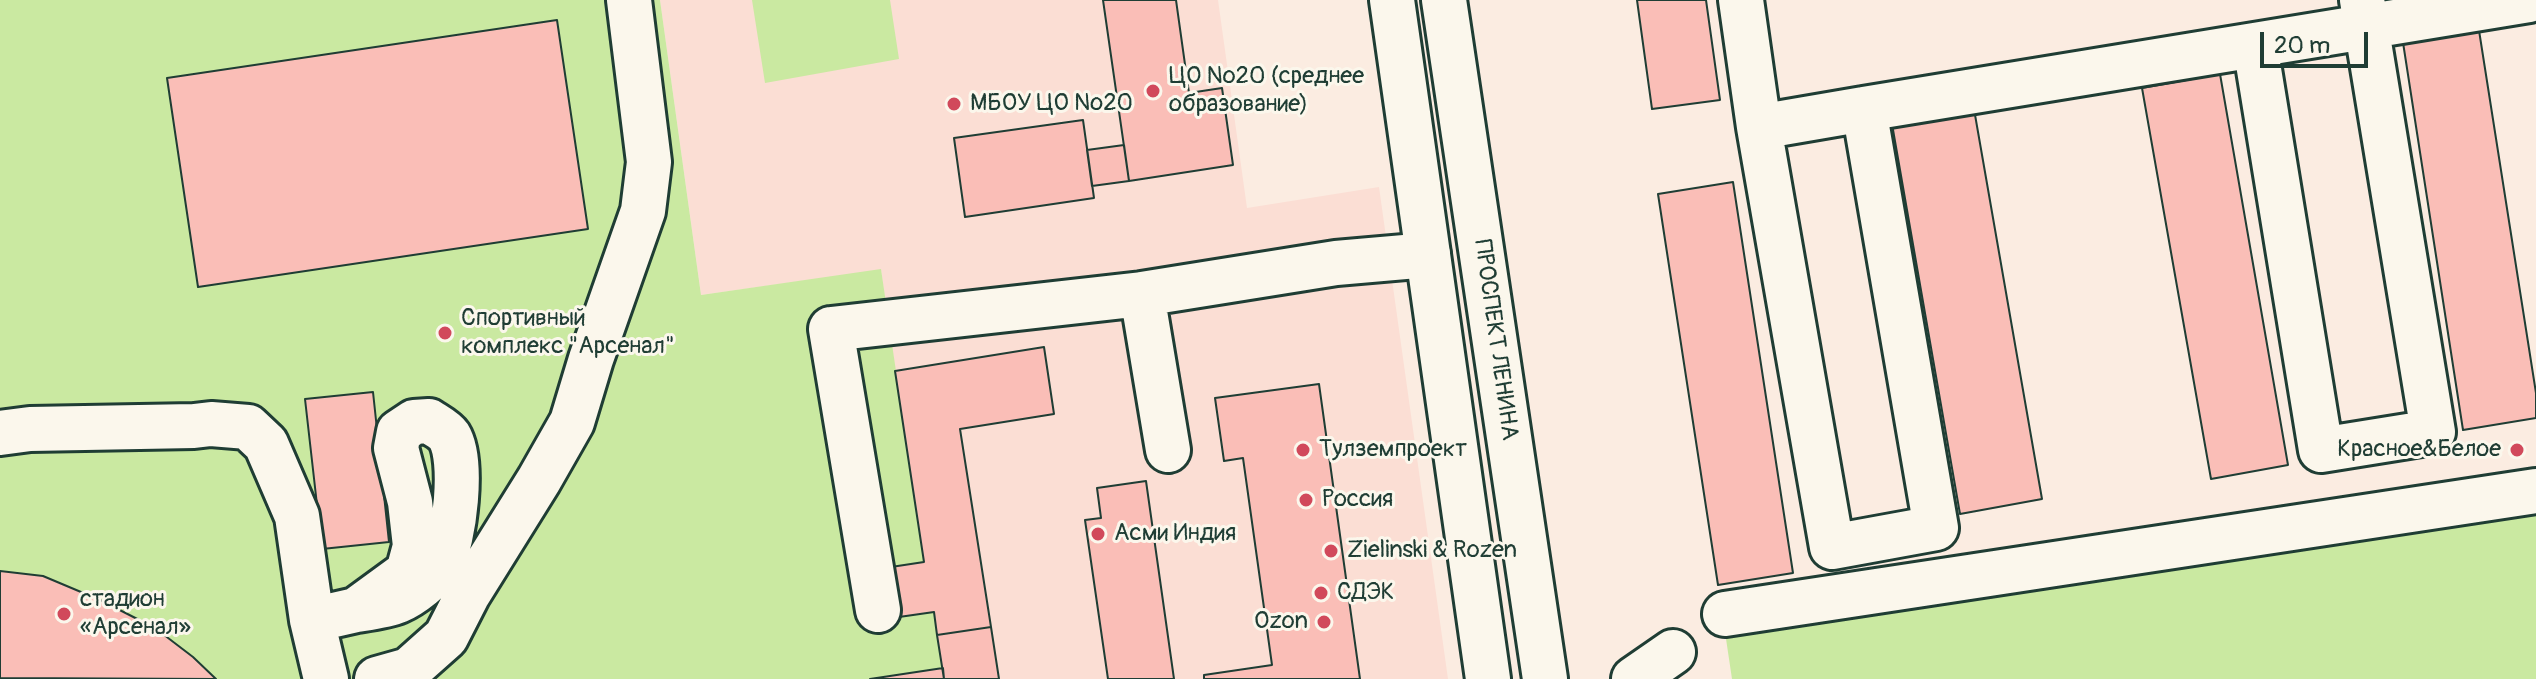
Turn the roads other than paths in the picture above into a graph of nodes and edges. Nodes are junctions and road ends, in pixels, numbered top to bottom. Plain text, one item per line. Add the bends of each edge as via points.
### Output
1 (629, 0) edge
2 (1392, 0) edge
3 (1444, 0) edge
4 (1741, 0) edge
5 (2529, 0) edge
6 (2364, 13) edge
7 (2255, 45) junction
8 (1864, 109) junction
9 (1759, 127) junction
10 (1428, 255) junction
11 (1142, 294) junction
12 (0, 433) edge
13 (1168, 450) dead end
14 (2536, 491) edge
15 (356, 610) dead end
16 (878, 610) dead end
17 (1725, 614) dead end
18 (312, 620) junction
19 (1673, 652) dead end
20 (326, 679) edge
21 (377, 679) edge
22 (1488, 679) edge
23 (1545, 679) edge
24 (1634, 679) edge

1 - 21 main road via 649,162 643,211 572,422 446,637 409,670
2 - 10 main road
3 - 23 main road, ПРОСПЕКТ ЛЕНИНА
4 - 9 main road
5 - 6 main road
6 - 7 main road
6 - 7 main road via 2433,432 2321,450
7 - 8 main road
8 - 9 main road
8 - 9 main road via 1936,528 1832,547
10 - 11 main road via 1336,263
10 - 22 main road
11 - 13 main road
11 - 16 main road via 831,329
12 - 18 main road via 248,427 266,444 297,516
14 - 17 main road
15 - 18 main road
18 - 20 main road
19 - 24 main road

